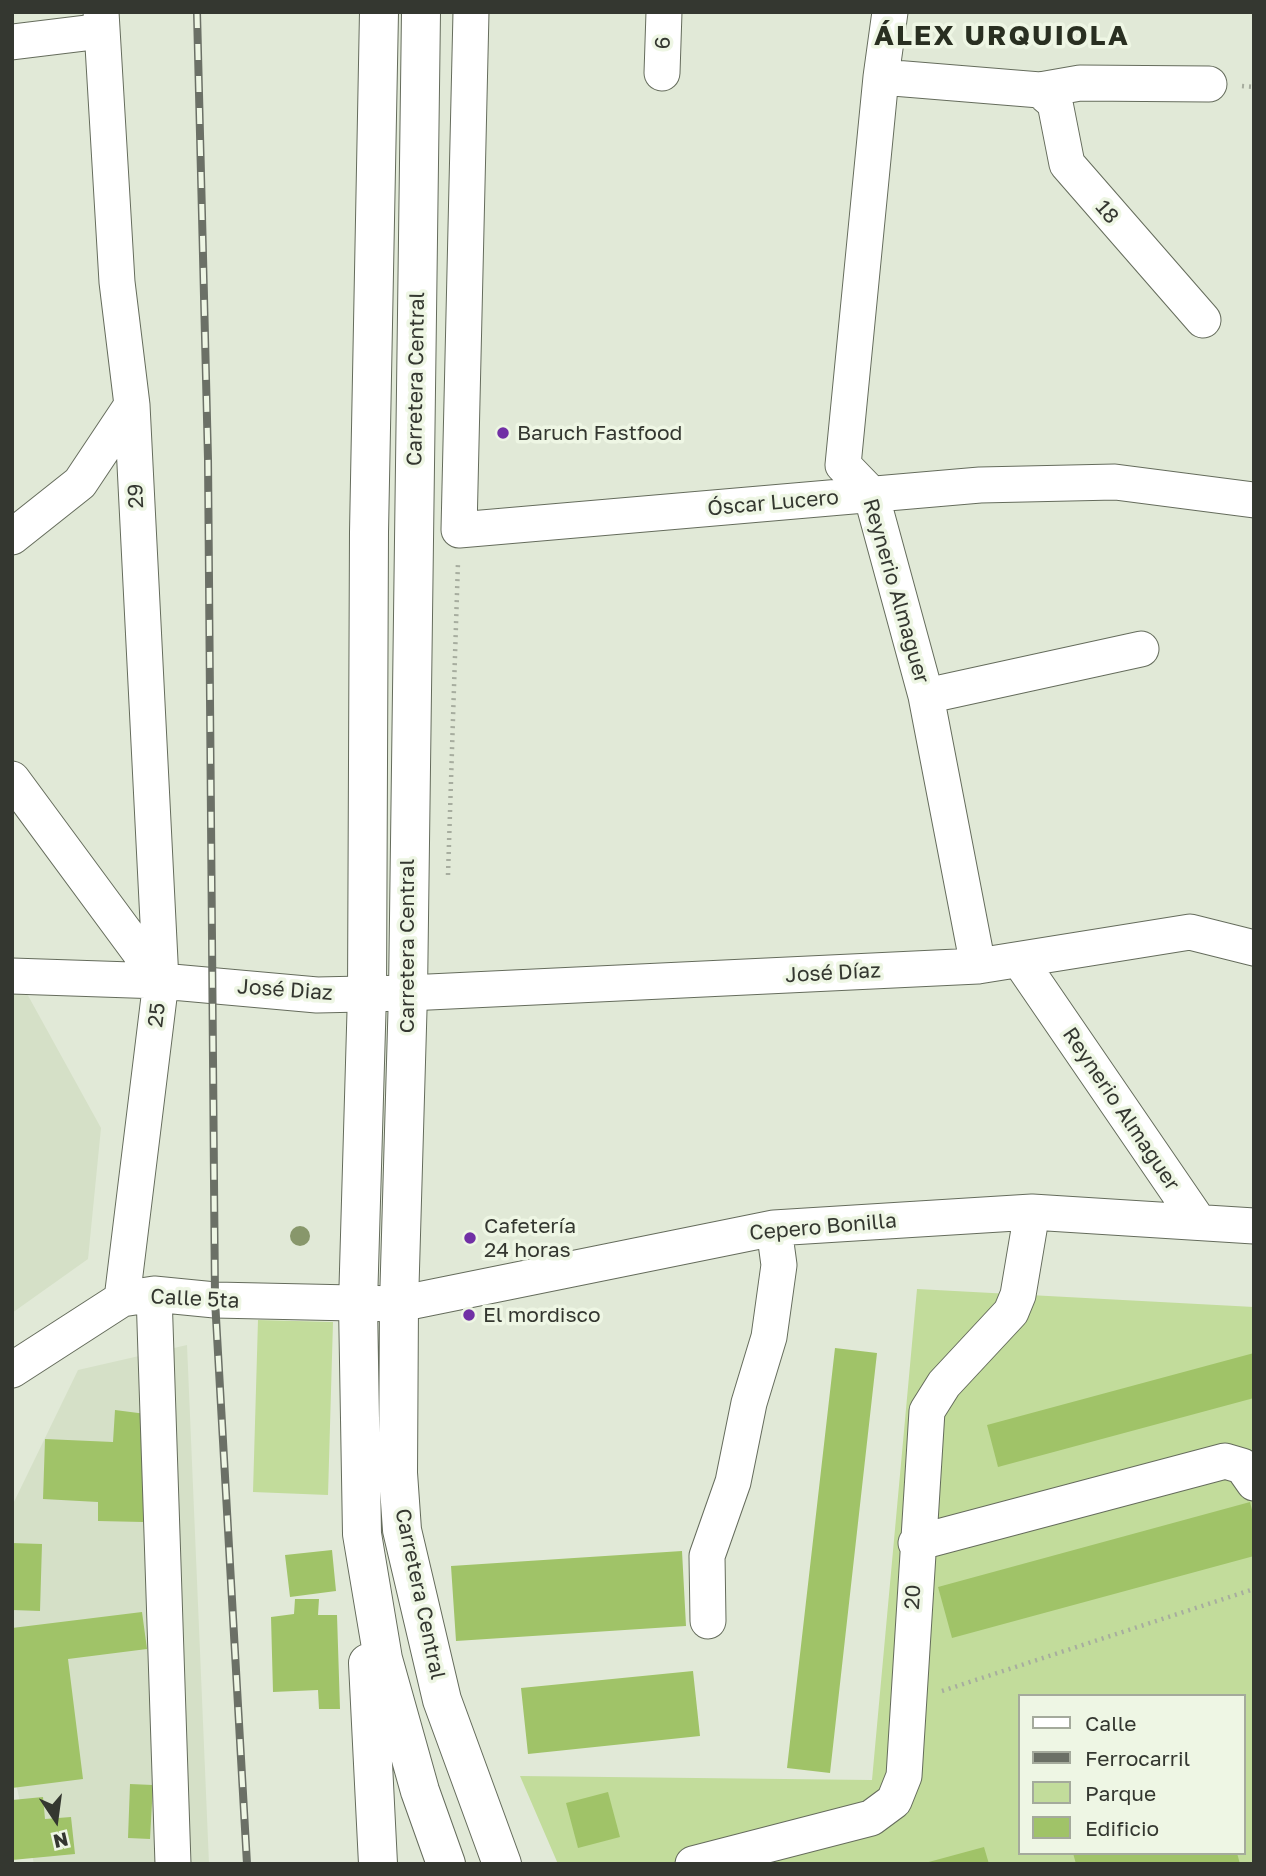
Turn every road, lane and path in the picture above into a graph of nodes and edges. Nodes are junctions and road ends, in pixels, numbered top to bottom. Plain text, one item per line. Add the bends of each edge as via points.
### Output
1 (379, 12) edge
2 (421, 12) edge
3 (471, 12) edge
4 (664, 12) edge
5 (890, 12) edge
6 (101, 22) edge
7 (12, 43) edge
8 (662, 73) dead end
9 (881, 77) junction
10 (1209, 84) dead end
11 (1041, 90) junction
12 (1203, 320) dead end
13 (132, 405) junction
14 (871, 494) junction
15 (1254, 500) edge
16 (459, 530) junction
17 (12, 537) edge
18 (1141, 649) dead end
19 (926, 696) junction
20 (12, 779) edge
21 (448, 879) dead end
22 (1254, 948) edge
23 (1020, 961) junction
24 (978, 967) junction
25 (12, 976) edge
26 (161, 981) junction
27 (408, 993) junction
28 (367, 994) junction
29 (1032, 1212) junction
30 (1198, 1221) junction
31 (1254, 1226) edge
32 (774, 1228) junction
33 (138, 1296) junction
34 (358, 1304) junction
35 (398, 1304) junction
36 (12, 1370) edge
37 (1254, 1483) edge
38 (362, 1534) junction
39 (916, 1543) junction
40 (1254, 1589) edge
41 (708, 1621) dead end
42 (442, 1700) junction
43 (906, 1702) junction
44 (420, 1791) junction
45 (377, 1857) edge
46 (173, 1864) edge
47 (446, 1864) edge
48 (502, 1864) edge
49 (693, 1864) edge

1 - 28 main road, Carretera Central
2 - 27 main road, Carretera Central
3 - 16 street
4 - 8 street, 6
5 - 9 street, Reynerio Almaguer
6 - 7 street
6 - 13 street, 29 via 117,282
9 - 11 street
9 - 14 street, Reynerio Almaguer via 844,465
10 - 11 street via 1080,83
11 - 12 street, 18 via 1055,103 1067,164
13 - 17 street via 80,483
13 - 26 street, 29
14 - 15 street, Óscar Lucero via 981,485 1115,482
14 - 16 street, Óscar Lucero
14 - 19 street, Reynerio Almaguer
16 - 21 path
18 - 19 street
19 - 24 street, Reynerio Almaguer
20 - 26 street, 25
22 - 23 street, José Díaz via 1190,932
23 - 24 street, José Díaz
23 - 30 street, Reynerio Almaguer
24 - 27 street, José Díaz
25 - 26 street, José Diaz
26 - 28 street, José Diaz via 317,995
26 - 33 street, 25
27 - 28 street, José Diaz
27 - 35 main road, Carretera Central
28 - 34 main road, Carretera Central
29 - 30 street, Cepero Bonilla
29 - 32 street, Cepero Bonilla
29 - 39 street, 20 via 1011,1312 944,1384 927,1411
30 - 31 street, Cepero Bonilla
32 - 35 street, Cepero Bonilla
32 - 41 street via 779,1265 769,1337 749,1403 733,1482 707,1556
33 - 34 street, Calle 5ta
33 - 36 street, Calle 5ta
33 - 46 street, 25
34 - 35 street, Calle 5ta
34 - 38 main road, Carretera Central
35 - 42 main road, Carretera Central via 402,1530
37 - 39 street via 1242,1466 1225,1461
38 - 44 main road, Carretera Central via 383,1659
38 - 45 main road
39 - 43 street, 20
40 - 43 path
42 - 44 main road via 432,1760
42 - 48 main road, Carretera Central
43 - 49 street, 20 via 904,1776 894,1801 871,1818
44 - 45 main road
44 - 47 main road, Carretera Central

